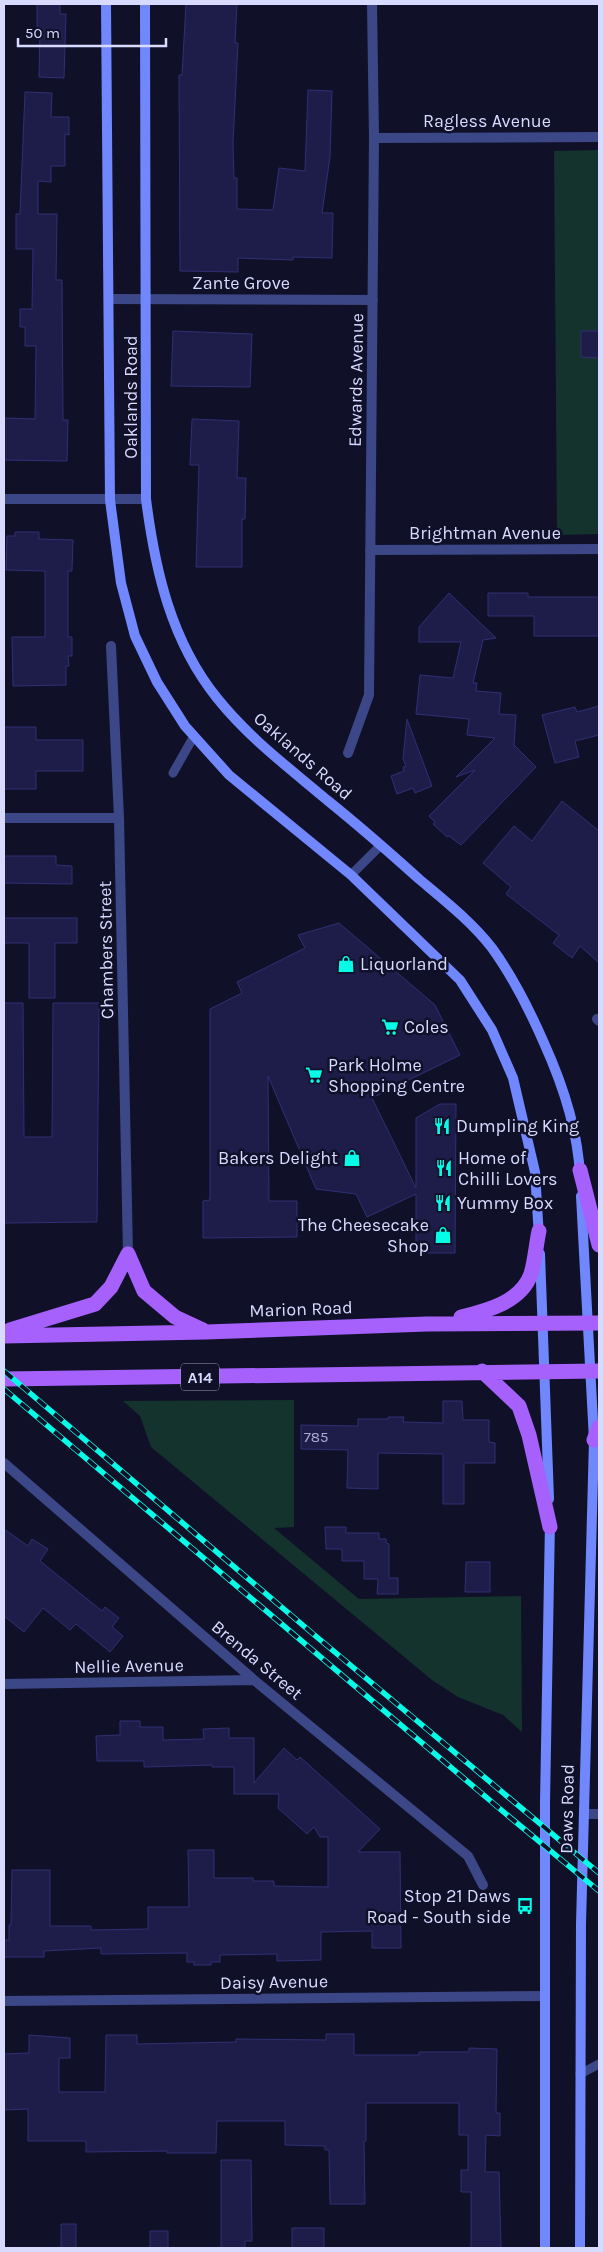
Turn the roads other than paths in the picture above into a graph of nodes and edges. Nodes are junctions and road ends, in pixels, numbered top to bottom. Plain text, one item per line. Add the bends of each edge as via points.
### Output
1 (106, 4) edge
2 (145, 4) edge
3 (372, 4) edge
4 (599, 136) edge
5 (374, 138) junction
6 (109, 298) junction
7 (147, 299) junction
8 (373, 300) junction
9 (4, 499) edge
10 (146, 499) junction
11 (110, 500) junction
12 (599, 549) edge
13 (370, 550) junction
14 (111, 646) dead end
15 (194, 736) junction
16 (348, 753) dead end
17 (173, 773) dead end
18 (4, 818) edge
19 (119, 818) junction
20 (381, 845) junction
21 (351, 875) junction
22 (580, 1170) junction
23 (539, 1232) junction
24 (599, 1245) edge
25 (128, 1254) junction
26 (542, 1323) junction
27 (594, 1323) edge
28 (427, 1324) junction
29 (4, 1332) edge
30 (206, 1332) junction
31 (4, 1336) edge
32 (482, 1371) junction
33 (544, 1371) junction
34 (595, 1371) edge
35 (4, 1379) edge
36 (596, 1434) edge
37 (4, 1463) edge
38 (550, 1527) junction
39 (254, 1680) junction
40 (4, 1684) edge
41 (584, 1814) junction
42 (599, 1814) edge
43 (483, 1885) dead end
44 (545, 1996) junction
45 (4, 2001) edge
46 (599, 2064) edge
47 (580, 2074) junction
48 (545, 2248) edge
49 (580, 2248) edge

1 - 6 main road, Oaklands Road
2 - 7 main road, Oaklands Road
3 - 5 street, Edwards Avenue
4 - 5 street, Ragless Avenue
5 - 8 street, Edwards Avenue
6 - 7 street, Zante Grove
6 - 11 main road, Oaklands Road
7 - 8 street, Zante Grove
7 - 10 main road, Oaklands Road
8 - 13 street, Edwards Avenue
9 - 11 street
10 - 11 street
10 - 20 main road, Oaklands Road via 160,582 173,622 192,662 216,697 258,744
11 - 15 main road, Oaklands Road via 121,583 135,636 157,682
12 - 13 street, Brightman Avenue
13 - 16 street, Edwards Avenue via 368,695
14 - 19 street, Chambers Street
15 - 17 lane
15 - 21 main road, Oaklands Road via 230,775
18 - 19 street
19 - 25 street, Chambers Street
20 - 21 lane
20 - 22 main road, Oaklands Road via 448,903 492,948 529,1008 555,1067 572,1120
21 - 23 main road, Oaklands Road via 460,980 492,1030 513,1078 527,1132 535,1172
22 - 24 main road
22 - 27 main road, Oaklands Road
23 - 26 main road, Oaklands Road
23 - 28 main road via 531,1274 520,1292 480,1313
25 - 29 main road via 111,1287 95,1304
25 - 30 main road via 144,1291 174,1317
26 - 27 main road, Marion Road
26 - 28 main road, Marion Road
26 - 33 main road, Oaklands Road
27 - 34 main road, Oaklands Road
28 - 30 main road, Marion Road
30 - 31 main road, Marion Road
32 - 33 main road, A14
32 - 35 main road, A14
32 - 38 main road via 518,1406 529,1435
33 - 34 main road, A14
33 - 38 main road, Daws Road
34 - 36 main road, Daws Road
36 - 41 main road, Daws Road
37 - 39 street, Brenda Street
38 - 44 main road, Daws Road
39 - 40 street, Nellie Avenue
39 - 43 street, Brenda Street via 468,1856
41 - 42 street
41 - 47 main road, Daws Road
44 - 45 street, Daisy Avenue
44 - 48 main road, Daws Road
46 - 47 lane
47 - 49 main road, Daws Road

